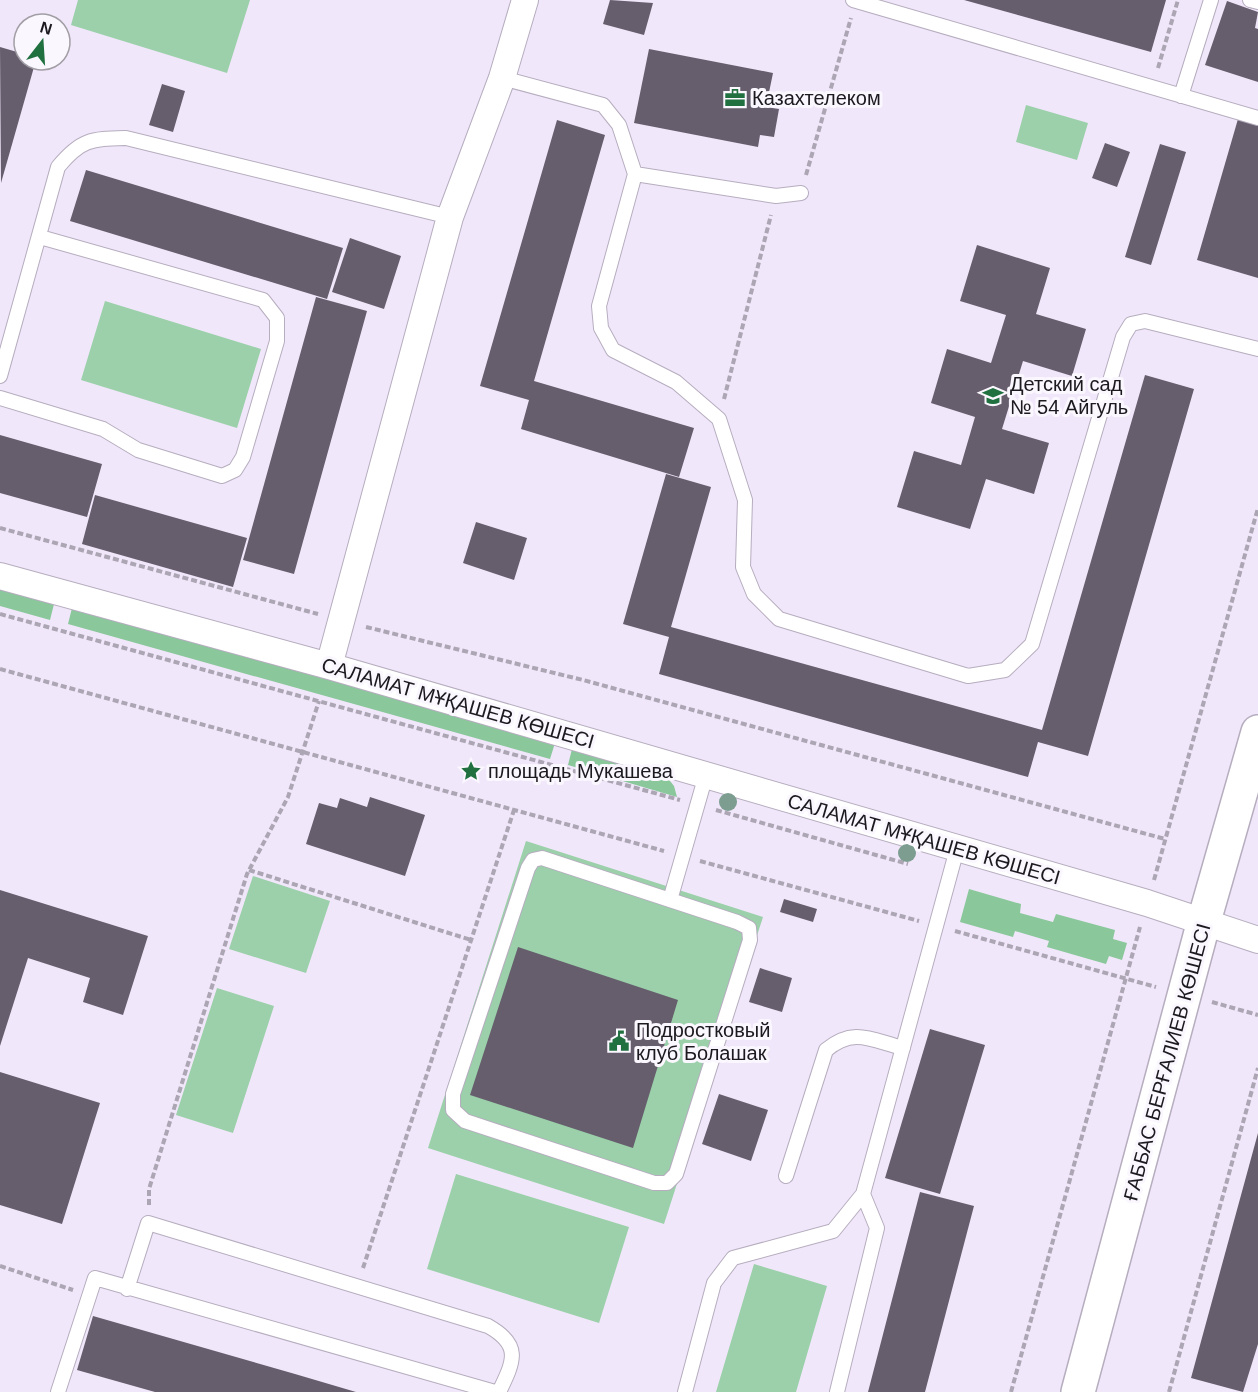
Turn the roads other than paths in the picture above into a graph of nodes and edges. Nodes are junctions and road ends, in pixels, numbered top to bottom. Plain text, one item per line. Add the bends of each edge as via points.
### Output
1 (854, 0) edge
2 (1211, 0) edge
3 (1250, 0) edge
4 (522, 1) edge
5 (1258, 3) edge
6 (502, 78) junction
7 (1181, 96) junction
8 (1258, 118) edge
9 (635, 174) junction
10 (801, 193) road end
11 (450, 217) junction
12 (40, 237) junction
13 (1258, 349) edge
14 (0, 376) edge
15 (0, 398) edge
16 (0, 576) edge
17 (329, 666) junction
18 (1258, 732) edge
19 (705, 776) junction
20 (957, 849) junction
21 (670, 900) junction
22 (1204, 921) junction
23 (1258, 940) edge
24 (903, 1048) junction
25 (786, 1176) dead end
26 (863, 1194) junction
27 (127, 1289) junction
28 (58, 1392) edge
29 (497, 1392) edge
30 (685, 1392) edge
31 (837, 1392) edge
32 (1078, 1392) edge

1 - 7 lane
2 - 7 lane
3 - 5 lane
4 - 6 street
6 - 9 lane via 603,105 619,125
6 - 11 street
7 - 8 lane
9 - 10 lane via 776,196
9 - 13 lane via 599,306 601,328 613,350 676,382 719,418 746,500 743,567 754,594 779,619 968,676 1005,670 1032,644 1123,338 1131,324 1145,321
11 - 12 lane via 126,138 92,139 73,149 58,167
11 - 17 street
12 - 14 lane
12 - 15 lane via 263,300 278,318 278,341 243,457 235,470 222,476 138,450 103,429
16 - 17 street, САЛАМАТ МҰҚАШЕВ КӨШЕСІ
17 - 19 street, САЛАМАТ МҰҚАШЕВ КӨШЕСІ
18 - 22 street, ҒАББАС БЕРҒАЛИЕВ КӨШЕСІ
19 - 20 street, САЛАМАТ МҰҚАШЕВ КӨШЕСІ
19 - 21 lane
20 - 22 street, САЛАМАТ МҰҚАШЕВ КӨШЕСІ
20 - 24 lane
21 - 21 lane via 542,858 533,860 453,1094 453,1110 465,1121 654,1183 667,1183 676,1174 750,940 749,928 738,922
22 - 23 street, САЛАМАТ МҰҚАШЕВ КӨШЕСІ
22 - 32 street, ҒАББАС БЕРҒАЛИЕВ КӨШЕСІ
24 - 25 lane via 858,1036 840,1038 826,1050
24 - 26 lane
26 - 30 lane via 833,1231 733,1258 714,1283
26 - 31 lane via 877,1228
27 - 28 lane via 95,1278
27 - 29 lane
27 - 29 lane via 148,1223 488,1326 505,1335 513,1350 511,1368

